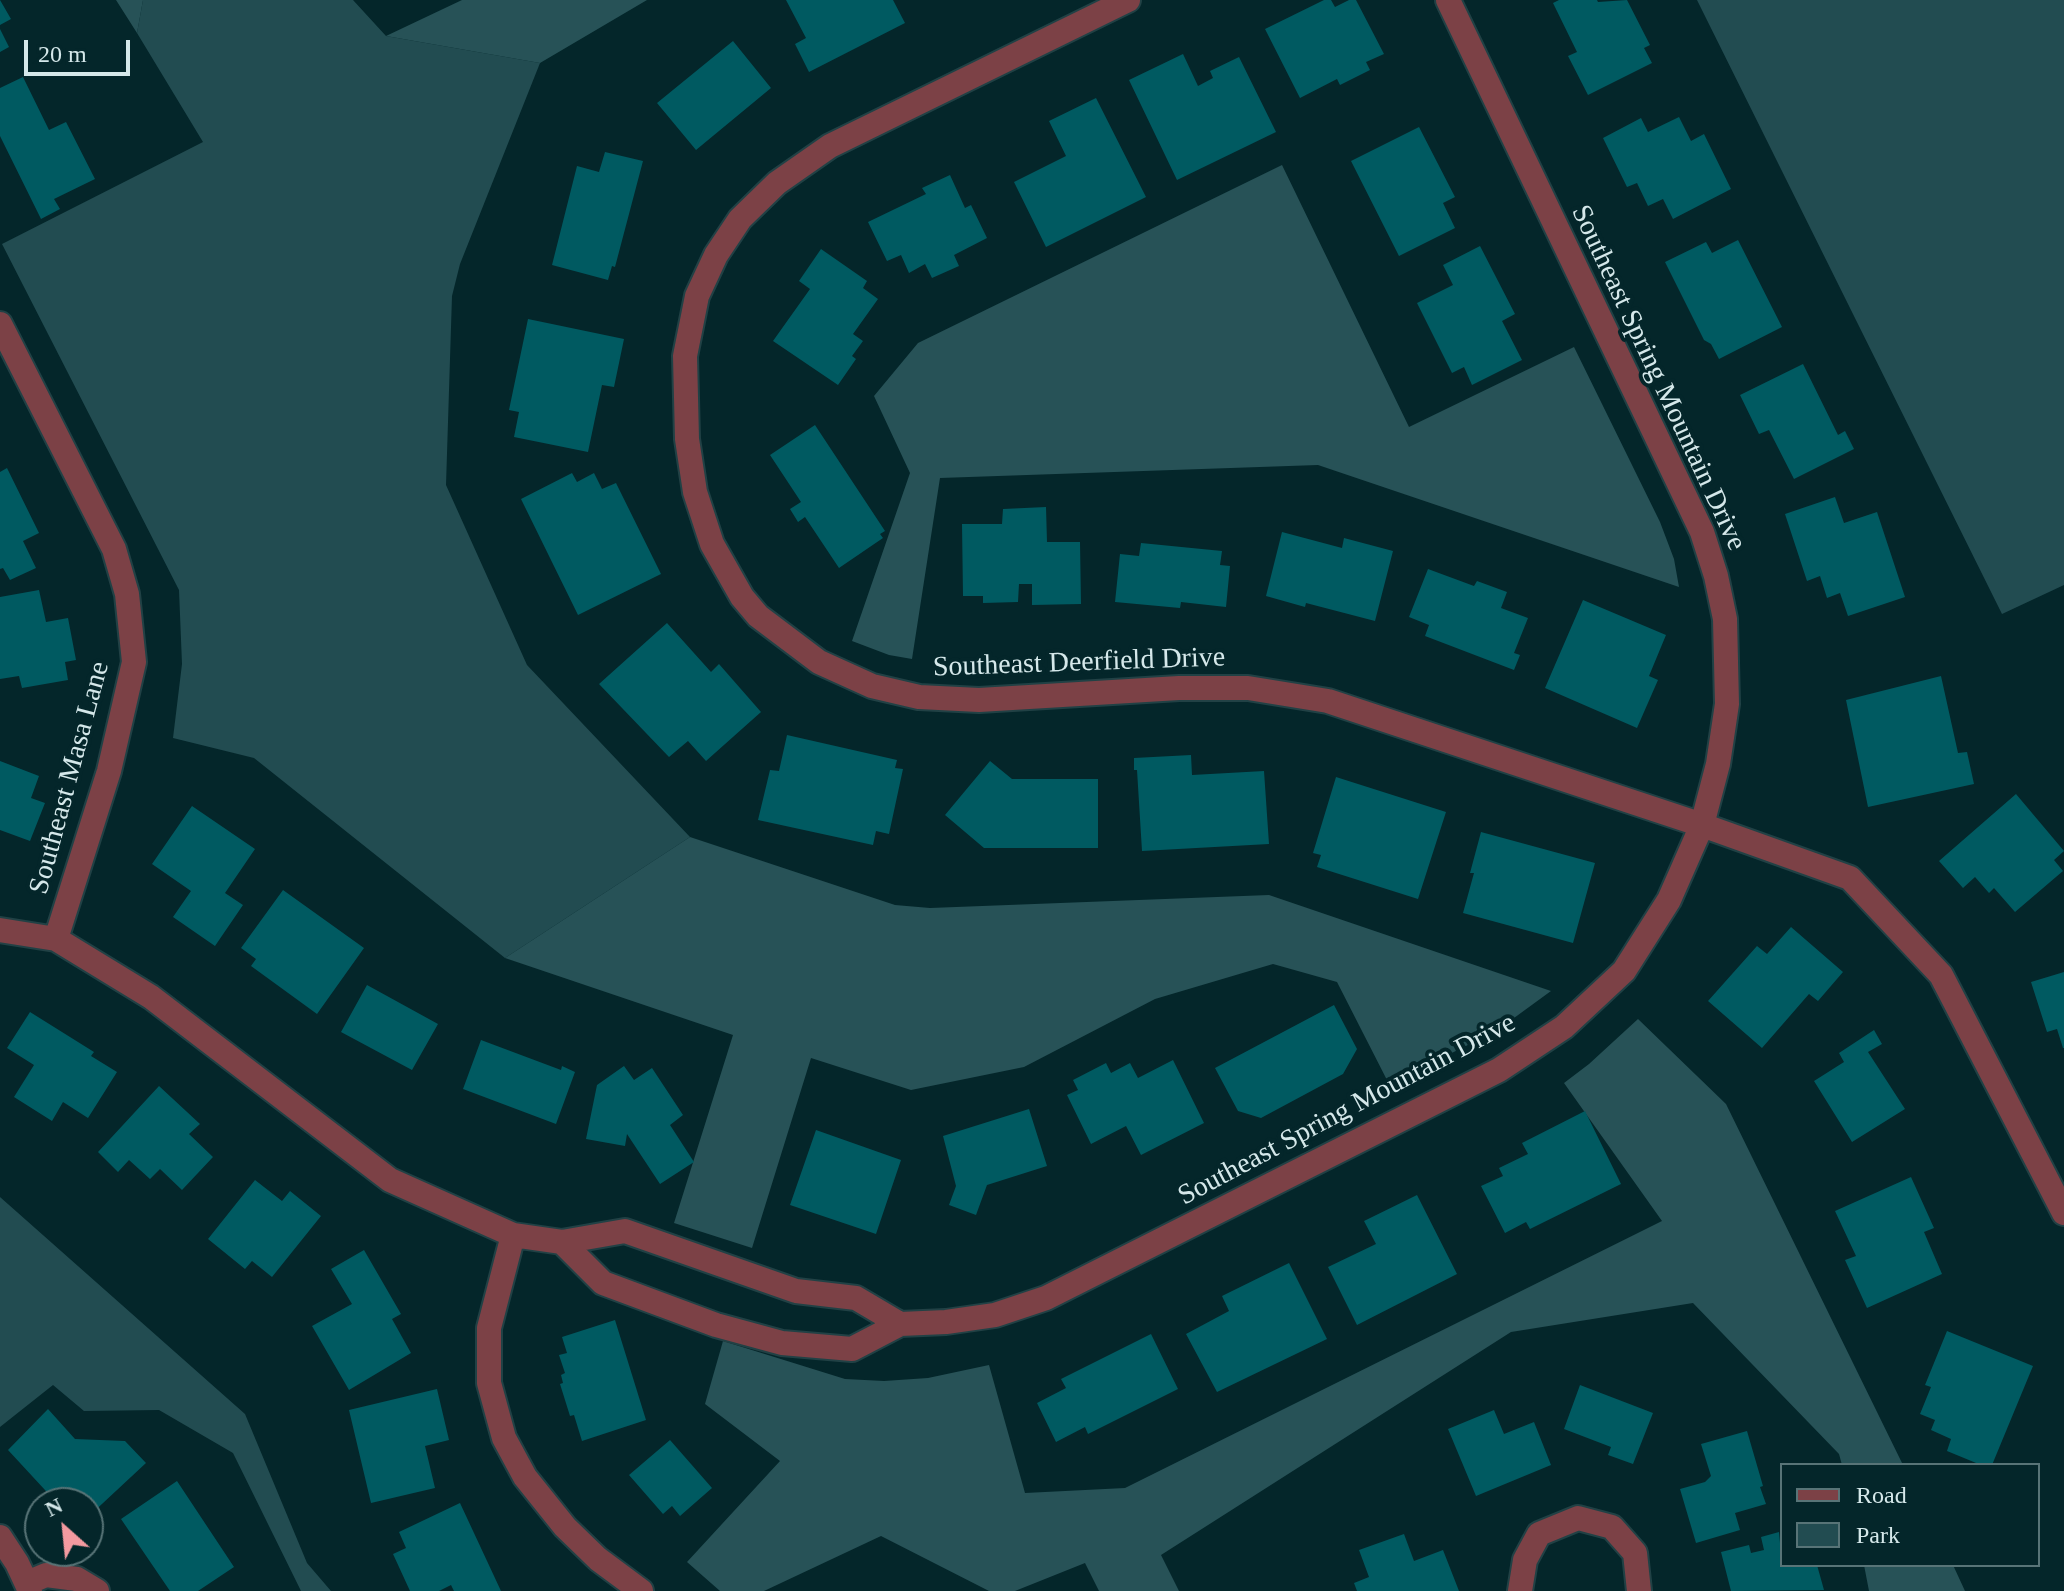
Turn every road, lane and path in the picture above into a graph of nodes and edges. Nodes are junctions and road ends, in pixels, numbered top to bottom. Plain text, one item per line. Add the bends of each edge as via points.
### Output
1 (1128, 0) edge
2 (1448, 0) edge
3 (0, 324) edge
4 (1702, 825) junction
5 (0, 930) edge
6 (56, 939) junction
7 (2064, 1213) edge
8 (513, 1235) junction
9 (562, 1242) junction
10 (900, 1324) junction
11 (0, 1537) edge
12 (28, 1587) edge
13 (97, 1591) edge
14 (641, 1591) edge
15 (1520, 1591) edge
16 (1639, 1591) edge

1 - 4 street, Southeast Deerfield Drive via 830,146 777,183 740,219 716,255 697,296 685,356 687,439 695,492 712,544 742,597 758,616 819,662 872,686 919,697 979,700 1248,688 1328,701
2 - 4 street, Southeast Spring Mountain Drive via 1695,518 1716,576 1725,619 1727,704
3 - 6 street, Southeast Masa Lane via 114,549 127,594 134,662 109,771
4 - 7 street, Southeast Deerfield Drive via 1850,878 1941,975
4 - 10 street, Southeast Spring Mountain Drive via 1669,900 1624,971 1564,1027 1499,1070 1046,1298 995,1315
5 - 6 street
6 - 8 street via 151,997 390,1180
8 - 9 street
8 - 14 street via 489,1328 489,1383 504,1438 525,1477 565,1527
9 - 10 street via 625,1231 796,1291 856,1298
9 - 10 street, Southeast Spring Mountain Drive via 603,1283 782,1343 852,1349
11 - 12 street
12 - 13 street via 46,1575 77,1579
15 - 16 street via 1525,1560 1539,1534 1578,1518 1612,1527 1635,1553

